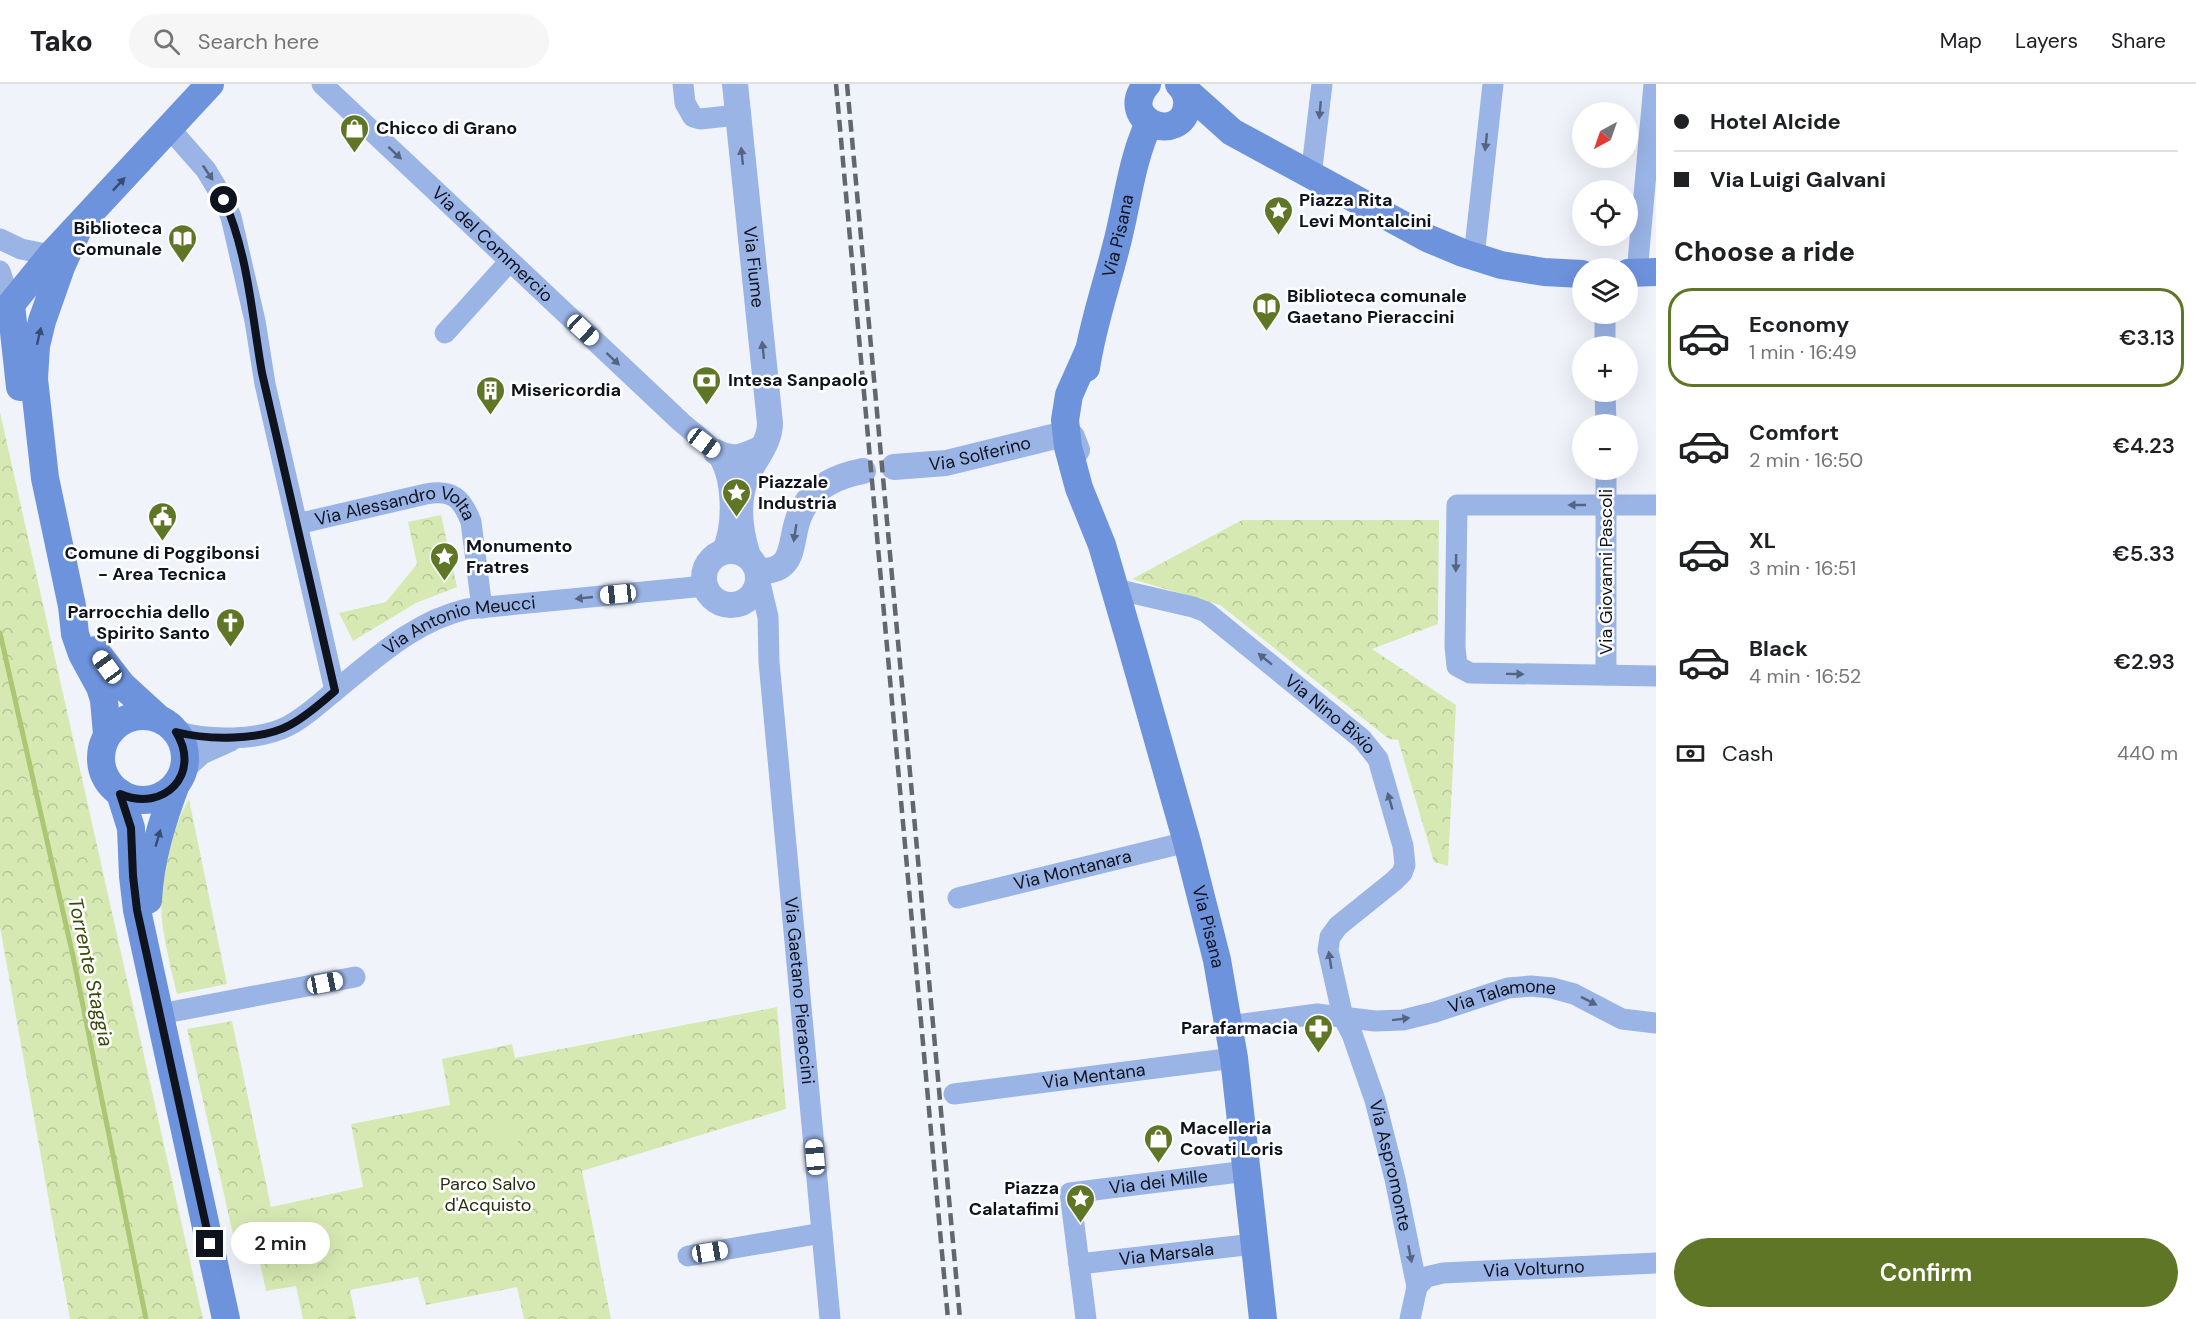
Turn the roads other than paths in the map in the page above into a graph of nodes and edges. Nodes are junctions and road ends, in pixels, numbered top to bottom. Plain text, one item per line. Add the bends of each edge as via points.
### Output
1 (322, 84) edge
2 (683, 84) edge
3 (735, 84) edge
4 (1322, 84) edge
5 (1493, 84) edge
6 (1654, 84) edge
7 (1181, 86) edge
8 (212, 87) edge
9 (1141, 88) edge
10 (738, 114) junction
11 (1159, 124) junction
12 (170, 129) junction
13 (1233, 132) junction
14 (1311, 176) junction
15 (80, 226) junction
16 (0, 239) edge
17 (51, 255) junction
18 (1474, 257) junction
19 (509, 262) junction
20 (0, 271) edge
21 (1572, 273) edge
22 (1640, 273) edge
23 (5, 312) edge
24 (445, 333) dead end
25 (1089, 350) junction
26 (10, 378) edge
27 (1066, 434) junction
28 (762, 448) junction
29 (716, 452) junction
30 (894, 467) dead end
31 (863, 471) dead end
32 (45, 478) junction
33 (1606, 480) edge
34 (1091, 487) junction
35 (1606, 505) junction
36 (1656, 505) edge
37 (297, 524) junction
38 (1101, 545) junction
39 (721, 553) junction
40 (753, 577) junction
41 (705, 586) junction
42 (1115, 589) junction
43 (72, 606) junction
44 (482, 608) junction
45 (1606, 675) junction
46 (1656, 676) edge
47 (335, 691) junction
48 (166, 724) junction
49 (107, 734) junction
50 (243, 736) junction
51 (179, 778) junction
52 (120, 794) junction
53 (1187, 842) junction
54 (958, 898) dead end
55 (144, 938) junction
56 (355, 977) dead end
57 (160, 1014) junction
58 (1343, 1017) junction
59 (1656, 1023) edge
60 (1229, 1026) junction
61 (1234, 1058) junction
62 (954, 1094) dead end
63 (1246, 1171) junction
64 (822, 1233) junction
65 (1254, 1244) junction
66 (688, 1256) dead end
67 (1656, 1263) edge
68 (1079, 1264) junction
69 (1417, 1287) junction
70 (1086, 1317) edge
71 (226, 1319) edge
72 (830, 1319) edge
73 (1263, 1319) edge
74 (1410, 1319) edge

1 -> 19 street, Via del Commercio
2 - 10 street via 685,103 693,117
3 - 10 street, Via Fiume
4 -> 14 street
5 -> 18 street
6 - 22 street
7 - 11 main road, Via Pisana via 1187,96 1186,112 1177,123
7 - 13 main road
8 - 12 main road
9 - 11 main road via 1140,111
28 -> 10 street, Via Fiume via 770,434 770,423
11 - 13 main road
11 - 25 main road, Via Pisana via 1140,144
15 -> 12 main road
12 -> 37 street, Via Alessandro Volta via 206,170 233,224
13 - 14 main road
14 - 18 main road via 1414,232
15 - 17 main road
32 -> 15 main road via 34,379 36,346 61,267
16 - 17 street via 21,249
17 - 23 main road
18 - 21 main road via 1519,269
19 - 24 street
19 -> 29 street, Via del Commercio
20 - 23 street
23 - 26 main road
25 - 27 main road, Via Pisana via 1068,395
25 - 34 main road, Via Pisana via 1082,416
26 - 32 main road
27 - 30 street, Via Solferino via 936,465
27 - 34 street via 1071,434
27 - 38 main road, Via Pisana via 1079,488
28 - 29 street via 740,458
28 - 40 street via 741,492 741,529
29 - 39 street via 729,496 729,534
31 -> 40 street via 821,487 797,519 788,560 775,570
32 - 43 main road
33 - 35 street, Via Giovanni Pascoli
34 - 38 main road, Via Pisana
35 - 36 street
35 - 45 street, Via Giovanni Pascoli
35 -> 45 street via 1457,505 1455,647 1458,667 1480,674
37 - 44 street, Via Alessandro Volta via 426,494 451,494 471,522
37 - 47 street, Via Alessandro Volta
38 - 42 main road, Via Pisana
39 - 40 street via 740,552
39 - 41 street via 705,570
40 - 41 street via 732,606 715,600
40 - 64 street, Via Gaetano Pieraccini via 769,662
41 -> 44 street, Via Antonio Meucci
42 - 53 main road, Via Pisana
58 -> 42 street, Via Nino Bixio via 1329,958 1330,937 1338,926 1394,881 1405,865 1403,846 1375,754 1343,722 1206,612
43 - 48 main road via 107,667
43 - 49 main road via 77,641 104,700
44 - 47 street, Via Antonio Meucci via 449,613 424,623
45 - 46 street
47 - 50 street, Via Antonio Meucci via 290,725
48 - 49 main road via 135,716 115,725
48 - 50 street, Via Antonio Meucci via 204,737
48 - 51 main road via 185,751
49 - 52 main road via 100,755 101,766
50 - 51 street, Via Antonio Meucci via 202,754
51 - 52 main road via 160,797 150,800
55 -> 51 main road via 156,842
52 - 55 main road via 131,828 135,898
53 - 54 street, Via Montanara
53 - 60 main road, Via Pisana
55 - 57 main road
56 - 57 street
57 - 71 main road
58 -> 59 street, Via Talamone via 1375,1021 1411,1018 1508,987 1531,986 1574,994 1622,1019
58 - 60 street, Via Talamone via 1310,1014
58 -> 69 street, Via Aspromonte via 1381,1120
60 - 61 main road, Via Pisana
61 - 62 street, Via Mentana
61 - 63 main road, Via Pisana
63 - 65 main road, Via Pisana
63 - 68 street, Via dei Mille via 1070,1193
64 - 66 street
64 - 72 street, Via Gaetano Pieraccini
65 - 68 street, Via Marsala
65 - 73 main road, Via Pisana
67 - 69 street, Via Volturno via 1448,1273 1426,1277
68 - 70 street
69 - 74 street, Via Aspromonte

